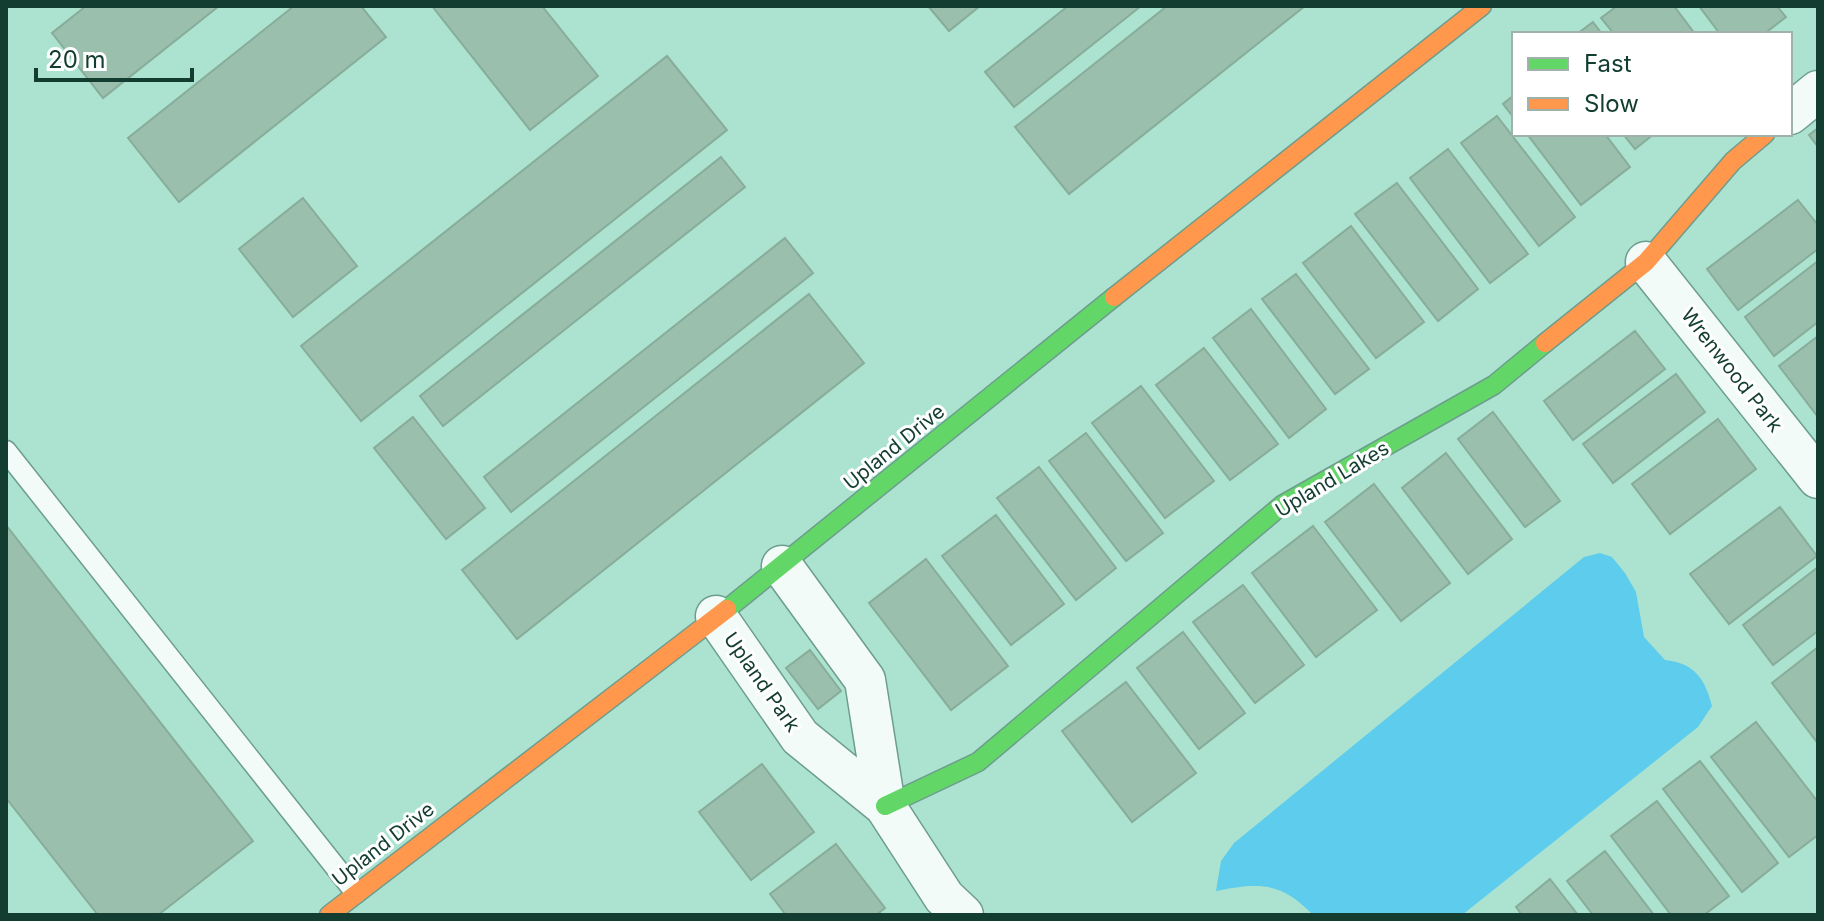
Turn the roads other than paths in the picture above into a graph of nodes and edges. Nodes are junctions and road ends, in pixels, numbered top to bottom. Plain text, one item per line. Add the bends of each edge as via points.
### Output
1 (1482, 6) edge
2 (1818, 91) edge
3 (1792, 112) edge
4 (1763, 136) edge
5 (1646, 262) junction
6 (6, 451) edge
7 (1818, 478) edge
8 (782, 566) junction
9 (716, 616) junction
10 (885, 806) junction
11 (356, 893) junction
12 (329, 915) edge
13 (963, 915) edge

1 - 8 street, Upland Drive
2 - 3 street
4 - 5 street, Upland Lakes via 1733,161
5 - 7 street, Wrenwood Park
5 - 10 street, Upland Lakes via 1494,385 1282,505 978,762
6 - 11 lane
8 - 9 street, Upland Drive
8 - 10 street, Upland Park via 865,680
9 - 10 street, Upland Park via 800,737
9 - 11 street, Upland Drive
10 - 13 street, Upland Park via 944,897
11 - 12 street, Upland Drive

